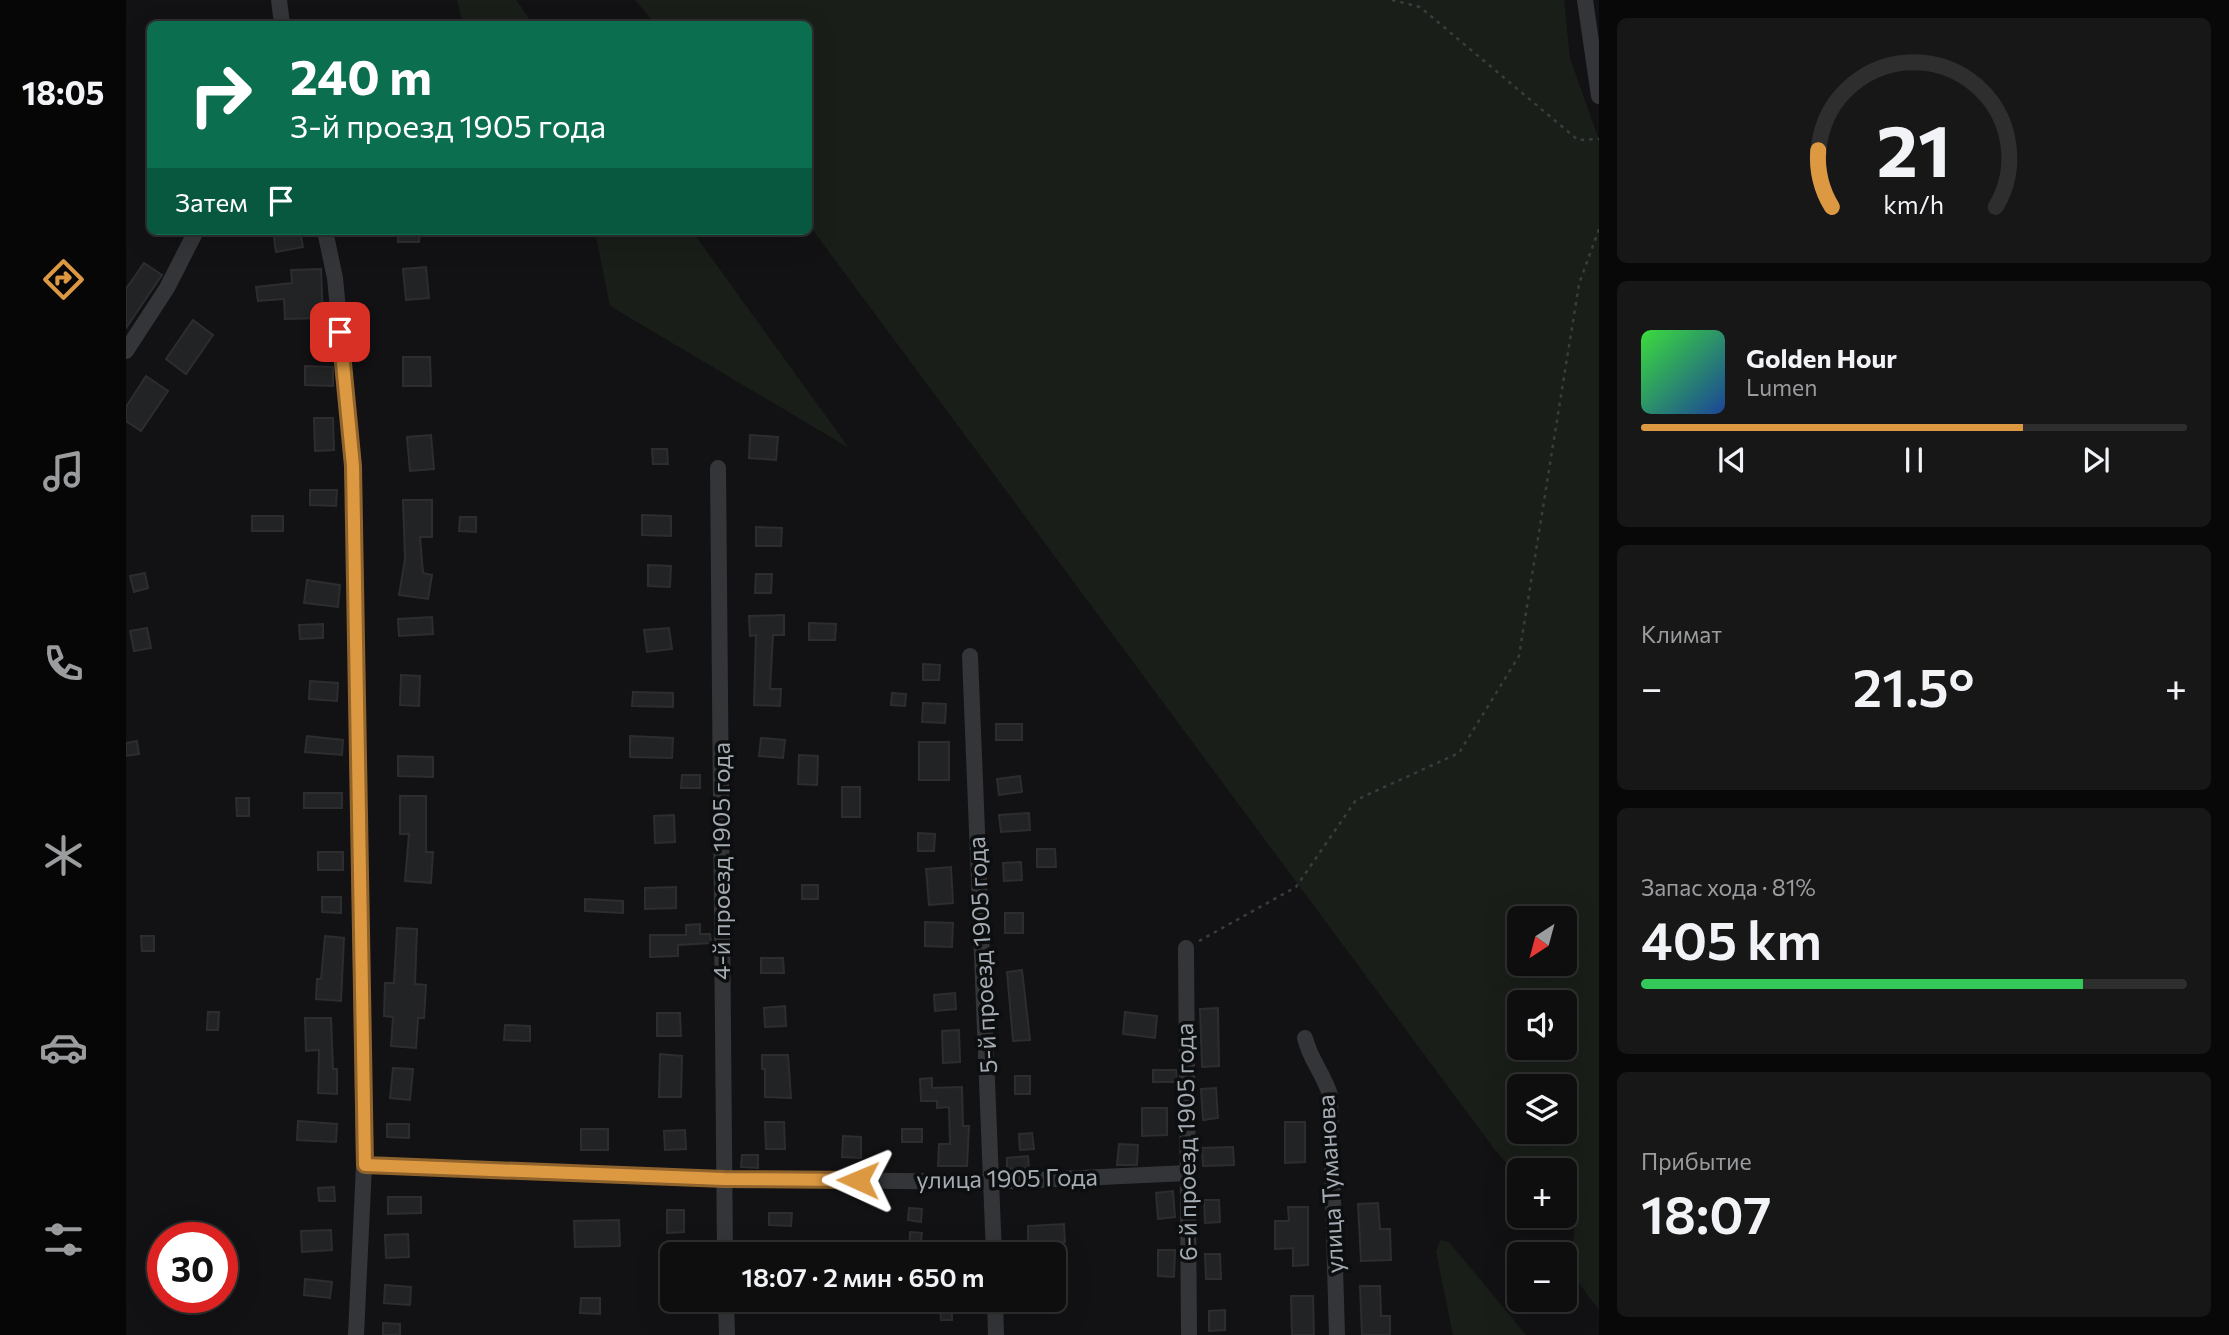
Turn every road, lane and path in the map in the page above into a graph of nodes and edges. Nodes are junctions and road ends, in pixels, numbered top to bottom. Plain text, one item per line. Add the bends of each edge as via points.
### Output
1 (279, 0) edge
2 (1392, 0) edge
3 (1585, 0) edge
4 (282, 21) edge
5 (1599, 96) edge
6 (1599, 139) edge
7 (1599, 229) edge
8 (194, 235) edge
9 (326, 235) edge
10 (126, 351) edge
11 (718, 468) dead end
12 (970, 656) dead end
13 (1185, 948) joint
14 (1305, 1038) dead end
15 (365, 1165) junction
16 (1187, 1173) junction
17 (724, 1179) junction
18 (993, 1182) junction
19 (725, 1242) edge
20 (994, 1242) edge
21 (726, 1312) edge
22 (995, 1312) edge
23 (356, 1335) edge
24 (727, 1335) edge
25 (996, 1335) edge
26 (1189, 1335) edge
27 (1337, 1335) edge

1 - 4 street
2 - 6 path via 1420,7 1578,140
3 - 5 street
7 - 13 path via 1580,284 1519,656 1459,753 1356,800 1296,887
8 - 10 street via 167,288
9 - 15 street via 335,278 353,466
11 - 17 street, 4-й проезд 1905 года
12 - 18 street, 5-й проезд 1905 года
13 - 16 street, 6-й проезд 1905 года
14 - 27 street, улица Туманова via 1330,1095
15 - 17 street, улица 1905 Года
15 - 23 street
16 - 18 street, улица 1905 Года
16 - 26 street, 6-й проезд 1905 года
17 - 18 street, улица 1905 Года
17 - 19 street, 4-й проезд 1905 года
18 - 20 street, 5-й проезд 1905 года
21 - 24 street
22 - 25 street

